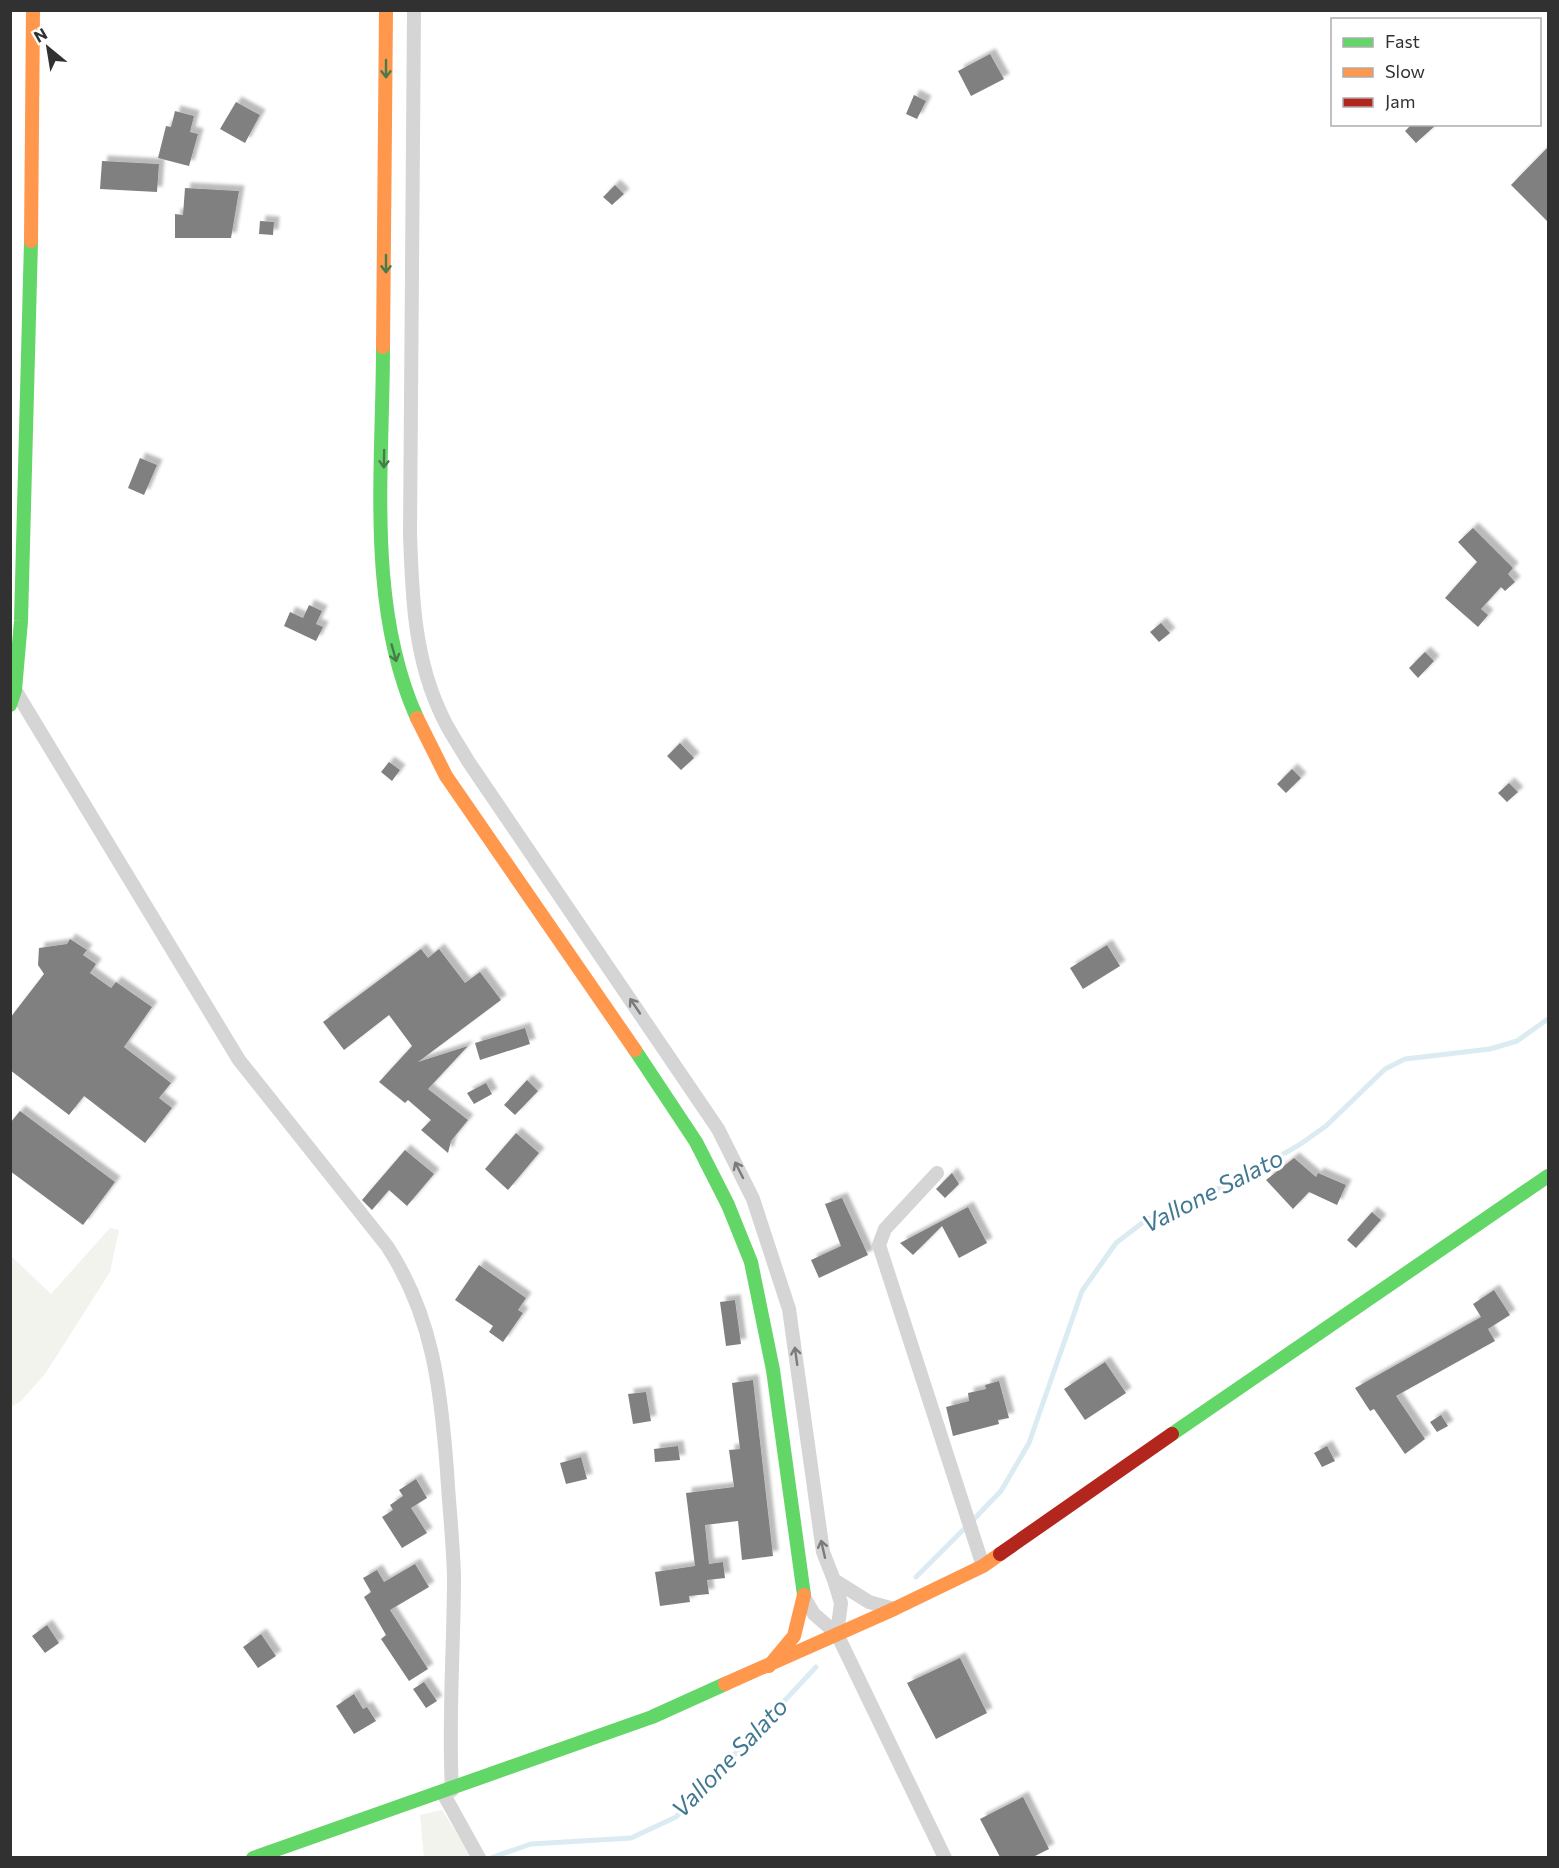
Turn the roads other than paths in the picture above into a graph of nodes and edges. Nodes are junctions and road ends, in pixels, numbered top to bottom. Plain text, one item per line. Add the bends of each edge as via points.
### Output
1 (33, 10) edge
2 (386, 10) edge
3 (414, 10) edge
4 (15, 690) junction
5 (10, 705) edge
6 (937, 1173) dead end
7 (1548, 1176) edge
8 (983, 1566) junction
9 (834, 1580) junction
10 (805, 1599) junction
11 (894, 1610) junction
12 (837, 1634) junction
13 (769, 1666) junction
14 (448, 1791) junction
15 (252, 1857) edge
16 (479, 1857) edge
17 (945, 1857) edge

1 - 4 street via 21,621
2 -> 10 street via 382,536 391,644 421,728 446,776 673,1105 728,1205 751,1262 764,1316
9 -> 3 street via 823,1552 789,1309 753,1199 718,1129 468,762 442,717 427,677 412,601 410,533
4 - 5 street
4 - 14 street via 239,1060 387,1246 412,1292 439,1376 443,1411 454,1575
6 - 8 street via 885,1230 879,1245
7 - 8 street
8 - 11 street
9 - 11 street via 869,1602
9 - 12 street via 841,1603
10 - 12 street via 814,1614
10 - 13 street via 794,1636
11 - 12 street
12 - 13 street
12 - 17 street
13 - 14 street via 652,1717
14 - 15 street
14 - 16 street

